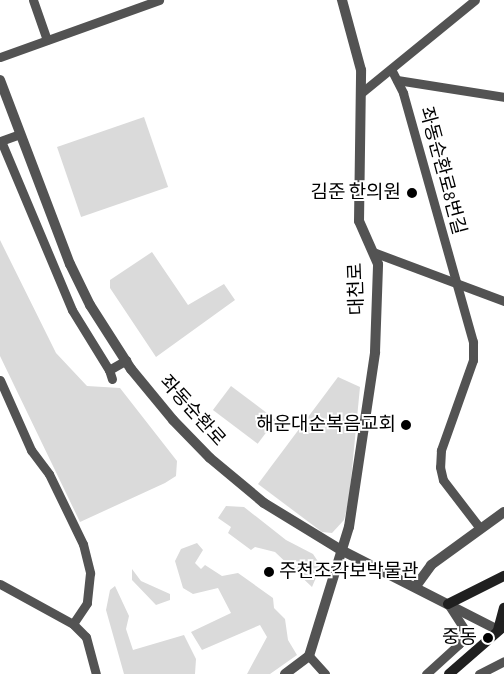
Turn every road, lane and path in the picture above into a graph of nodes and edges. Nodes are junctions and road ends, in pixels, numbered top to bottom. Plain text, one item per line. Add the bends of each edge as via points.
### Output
1 (33, 0) edge
2 (159, 0) edge
3 (342, 0) edge
4 (476, 0) edge
5 (48, 40) junction
6 (0, 57) edge
7 (391, 69) junction
8 (0, 80) edge
9 (397, 80) junction
10 (361, 93) junction
11 (504, 97) edge
12 (20, 134) junction
13 (373, 252) junction
14 (457, 284) junction
15 (504, 301) edge
16 (126, 360) junction
17 (0, 380) edge
18 (504, 512) edge
19 (479, 527) junction
20 (341, 550) junction
21 (504, 576) edge
22 (0, 584) edge
23 (416, 586) junction
24 (448, 604) junction
25 (504, 608) edge
26 (73, 624) junction
27 (502, 630) edge
28 (309, 656) junction
29 (504, 661) edge
30 (96, 674) edge
31 (285, 674) edge
32 (325, 674) edge
33 (426, 674) edge
34 (449, 674) edge
35 (479, 674) edge

1 - 5 street
2 - 5 street
3 - 10 street, 대천로 via 358,55
4 - 7 street
5 - 6 street
7 - 9 street, 좌동순환로8번길
7 - 10 street
8 - 12 street, 좌동순환로
9 - 11 street
9 - 14 street, 좌동순환로8번길
10 - 13 street, 대천로 via 359,221
12 - 16 street, 좌동순환로 via 70,264
12 - 16 street via 1,141 72,310 111,374
13 - 14 street
13 - 20 street, 대천로 via 378,264 376,352 358,482
14 - 15 street
14 - 19 street, 좌동순환로8번길 via 473,342 473,360 441,450 440,467 443,480
16 - 20 street, 좌동순환로 via 210,458 264,503
17 - 26 street via 31,450 48,474 83,544 90,573 87,603
18 - 19 street
19 - 23 street via 431,565
20 - 23 street, 좌동순환로
20 - 28 street, 대천로
21 - 24 main road
22 - 26 street
23 - 24 street, 좌동순환로
24 - 27 street, 좌동순환로
24 - 33 street via 463,627 459,644
25 - 27 main road
26 - 30 street via 86,637
27 - 34 main road
28 - 31 street
28 - 32 street
29 - 35 street

